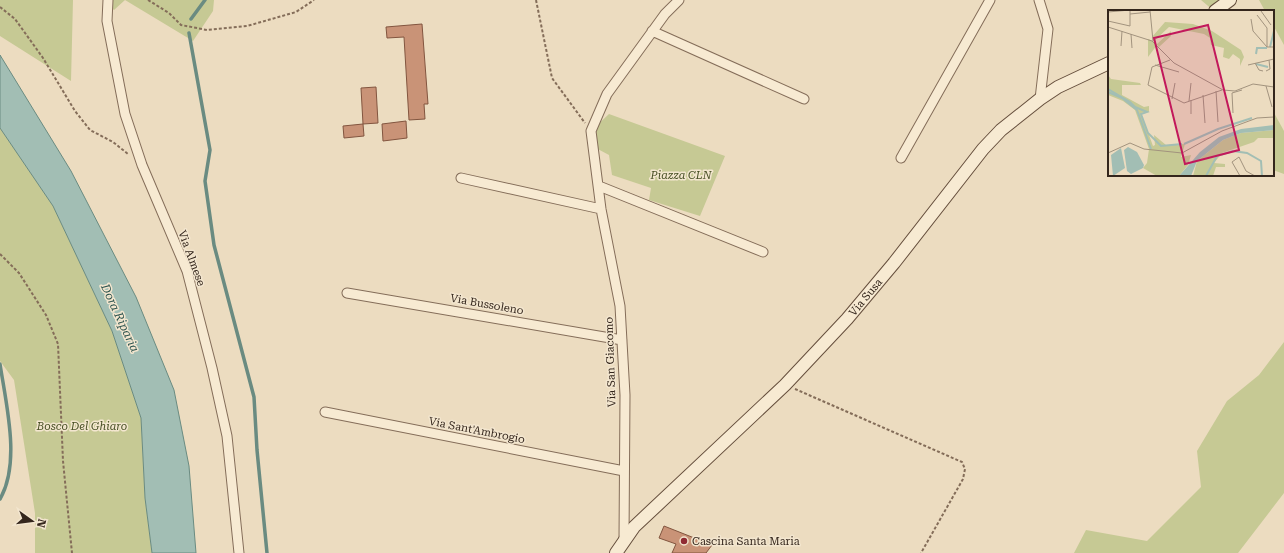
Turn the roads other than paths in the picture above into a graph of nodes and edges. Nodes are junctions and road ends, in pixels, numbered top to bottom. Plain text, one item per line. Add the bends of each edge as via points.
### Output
1 (108, 0) edge
2 (679, 0) edge
3 (990, 0) edge
4 (1039, 0) edge
5 (1230, 0) edge
6 (1216, 10) edge
7 (652, 31) junction
8 (1108, 63) edge
9 (1040, 98) junction
10 (804, 99) dead end
11 (901, 158) dead end
12 (461, 178) dead end
13 (599, 186) junction
14 (601, 209) junction
15 (763, 252) dead end
16 (347, 292) dead end
17 (622, 340) junction
18 (325, 412) dead end
19 (624, 471) junction
20 (624, 540) junction
21 (239, 553) edge
22 (616, 553) edge

1 - 21 street, Via Almese via 107,21 125,114 142,165 187,271 212,368 228,436
2 - 7 street
3 - 11 street
4 - 9 street via 1048,29
5 - 6 main road
7 - 10 street
7 - 13 street, Via San Giacomo via 607,94 591,131
8 - 9 main road, Via Susa
9 - 20 main road, Via Susa via 1001,130 983,149 875,286 785,385 651,510
12 - 14 street
13 - 14 street, Via San Giacomo
13 - 15 street
14 - 17 street, Via San Giacomo via 620,306
16 - 17 street, Via Bussoleno
17 - 19 street, Via San Giacomo via 625,395
18 - 19 street, Via Sant'Ambrogio
19 - 20 street, Via San Giacomo
20 - 22 main road, Via Susa

